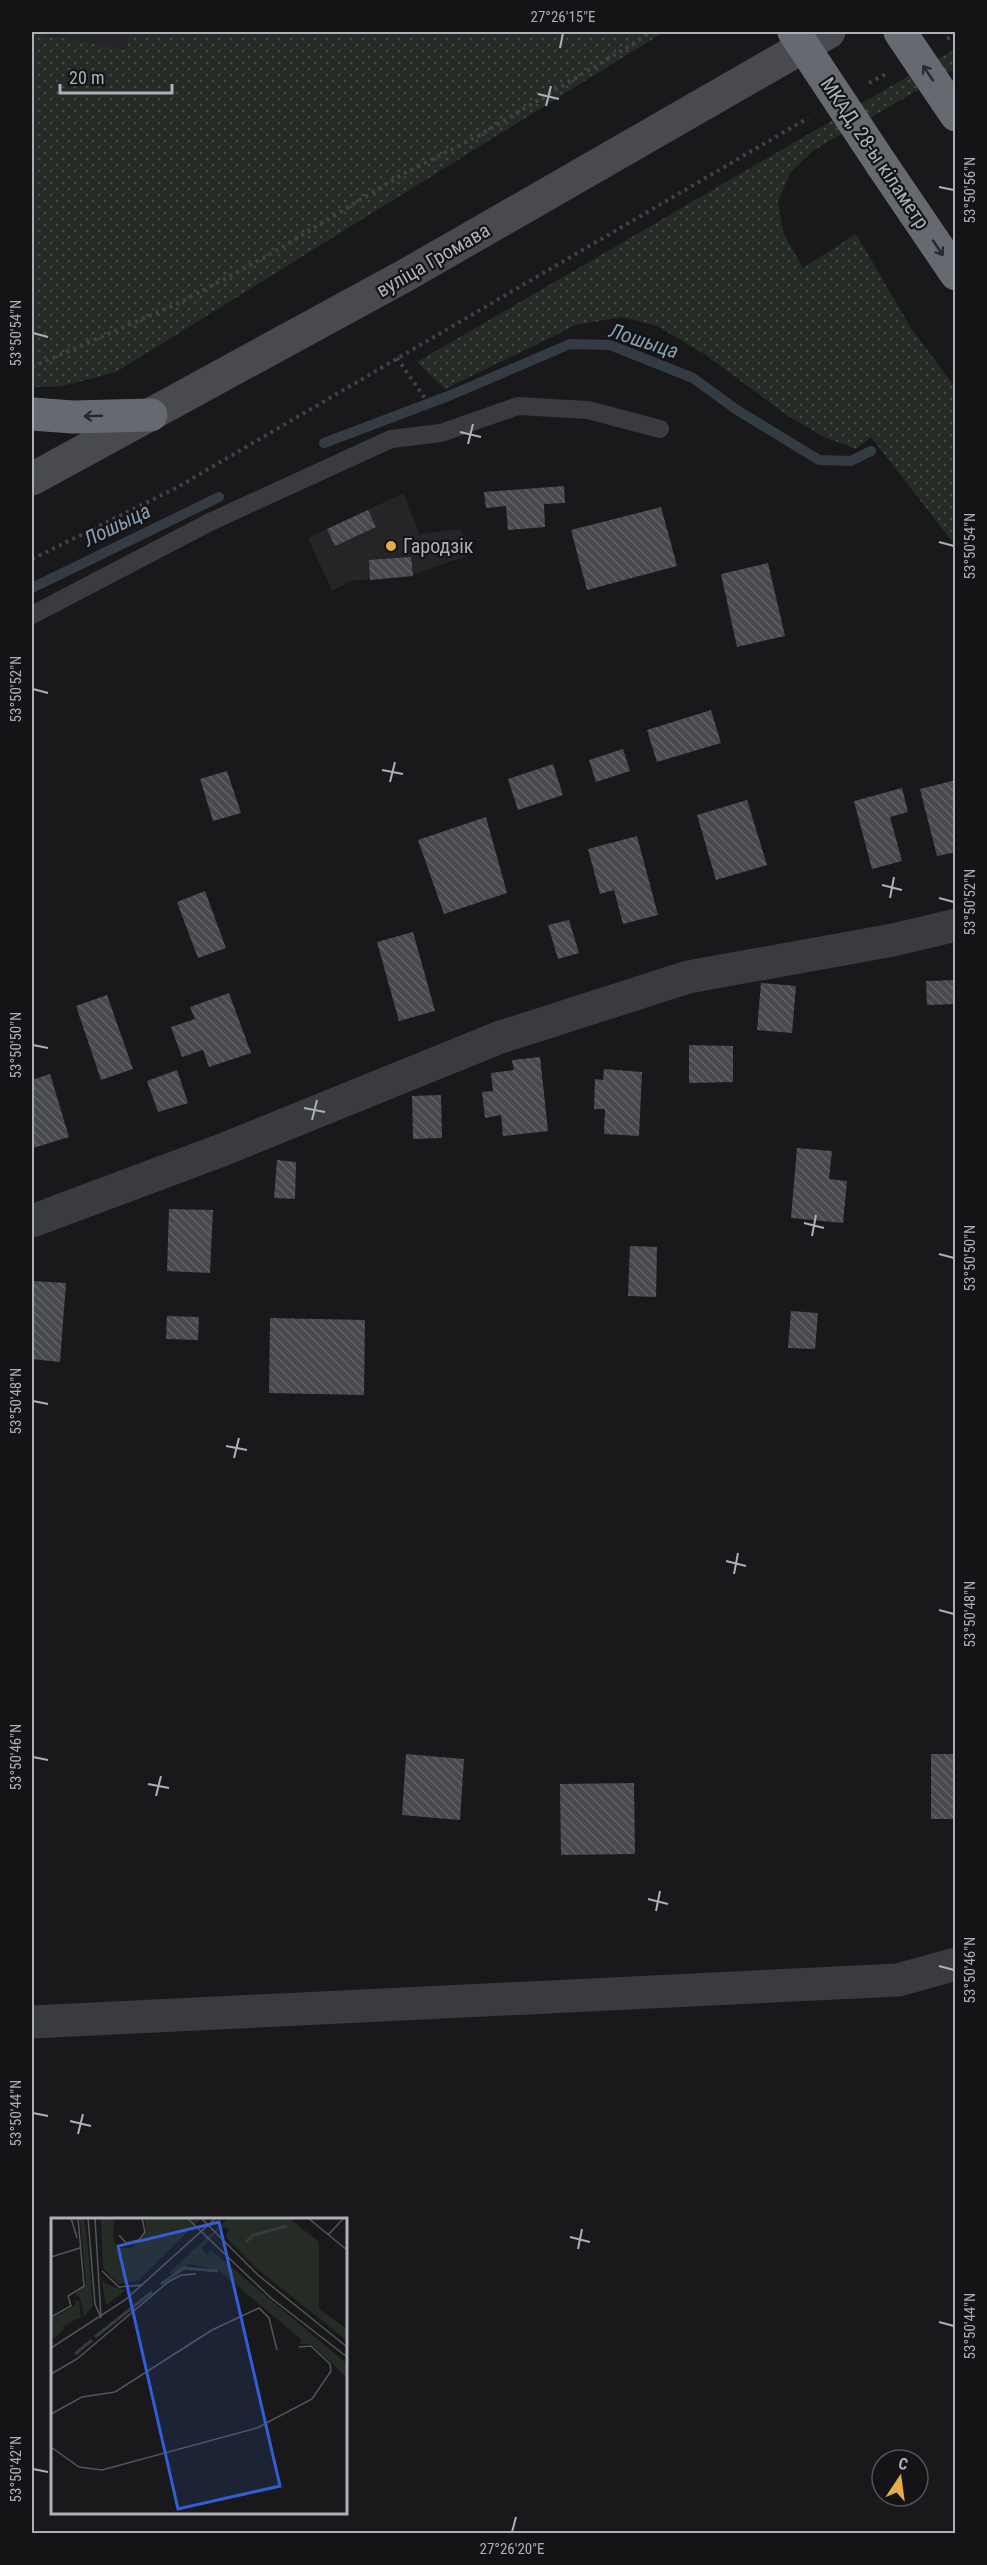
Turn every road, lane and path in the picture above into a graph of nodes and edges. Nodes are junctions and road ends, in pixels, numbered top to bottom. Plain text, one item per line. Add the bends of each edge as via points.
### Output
1 (650, 32) edge
2 (794, 32) edge
3 (829, 32) edge
4 (900, 32) edge
5 (956, 34) edge
6 (945, 40) dead end
7 (895, 68) dead end
8 (865, 86) dead end
9 (814, 114) dead end
10 (956, 115) edge
11 (956, 274) edge
12 (398, 358) junction
13 (32, 367) edge
14 (422, 396) dead end
15 (32, 414) edge
16 (151, 415) junction
17 (660, 429) dead end
18 (32, 479) edge
19 (32, 560) edge
20 (32, 615) edge
21 (956, 925) edge
22 (32, 1221) edge
23 (956, 1964) edge
24 (32, 2022) edge

1 - 13 path via 269,255 181,302
2 -> 11 highway, МКАД, 28-ы кіламетр, bridge
3 - 16 main road, вуліца Громава via 406,275
10 -> 4 highway, bridge
5 - 6 path
7 - 8 path
9 - 12 path
12 - 14 path
12 - 19 path via 176,488
16 -> 15 highway
16 - 18 main road, вуліца Громава
17 - 20 lane via 588,410 518,406 441,433 391,439 210,522
21 - 22 street via 688,977 498,1038 222,1150
23 - 24 street via 898,1980

